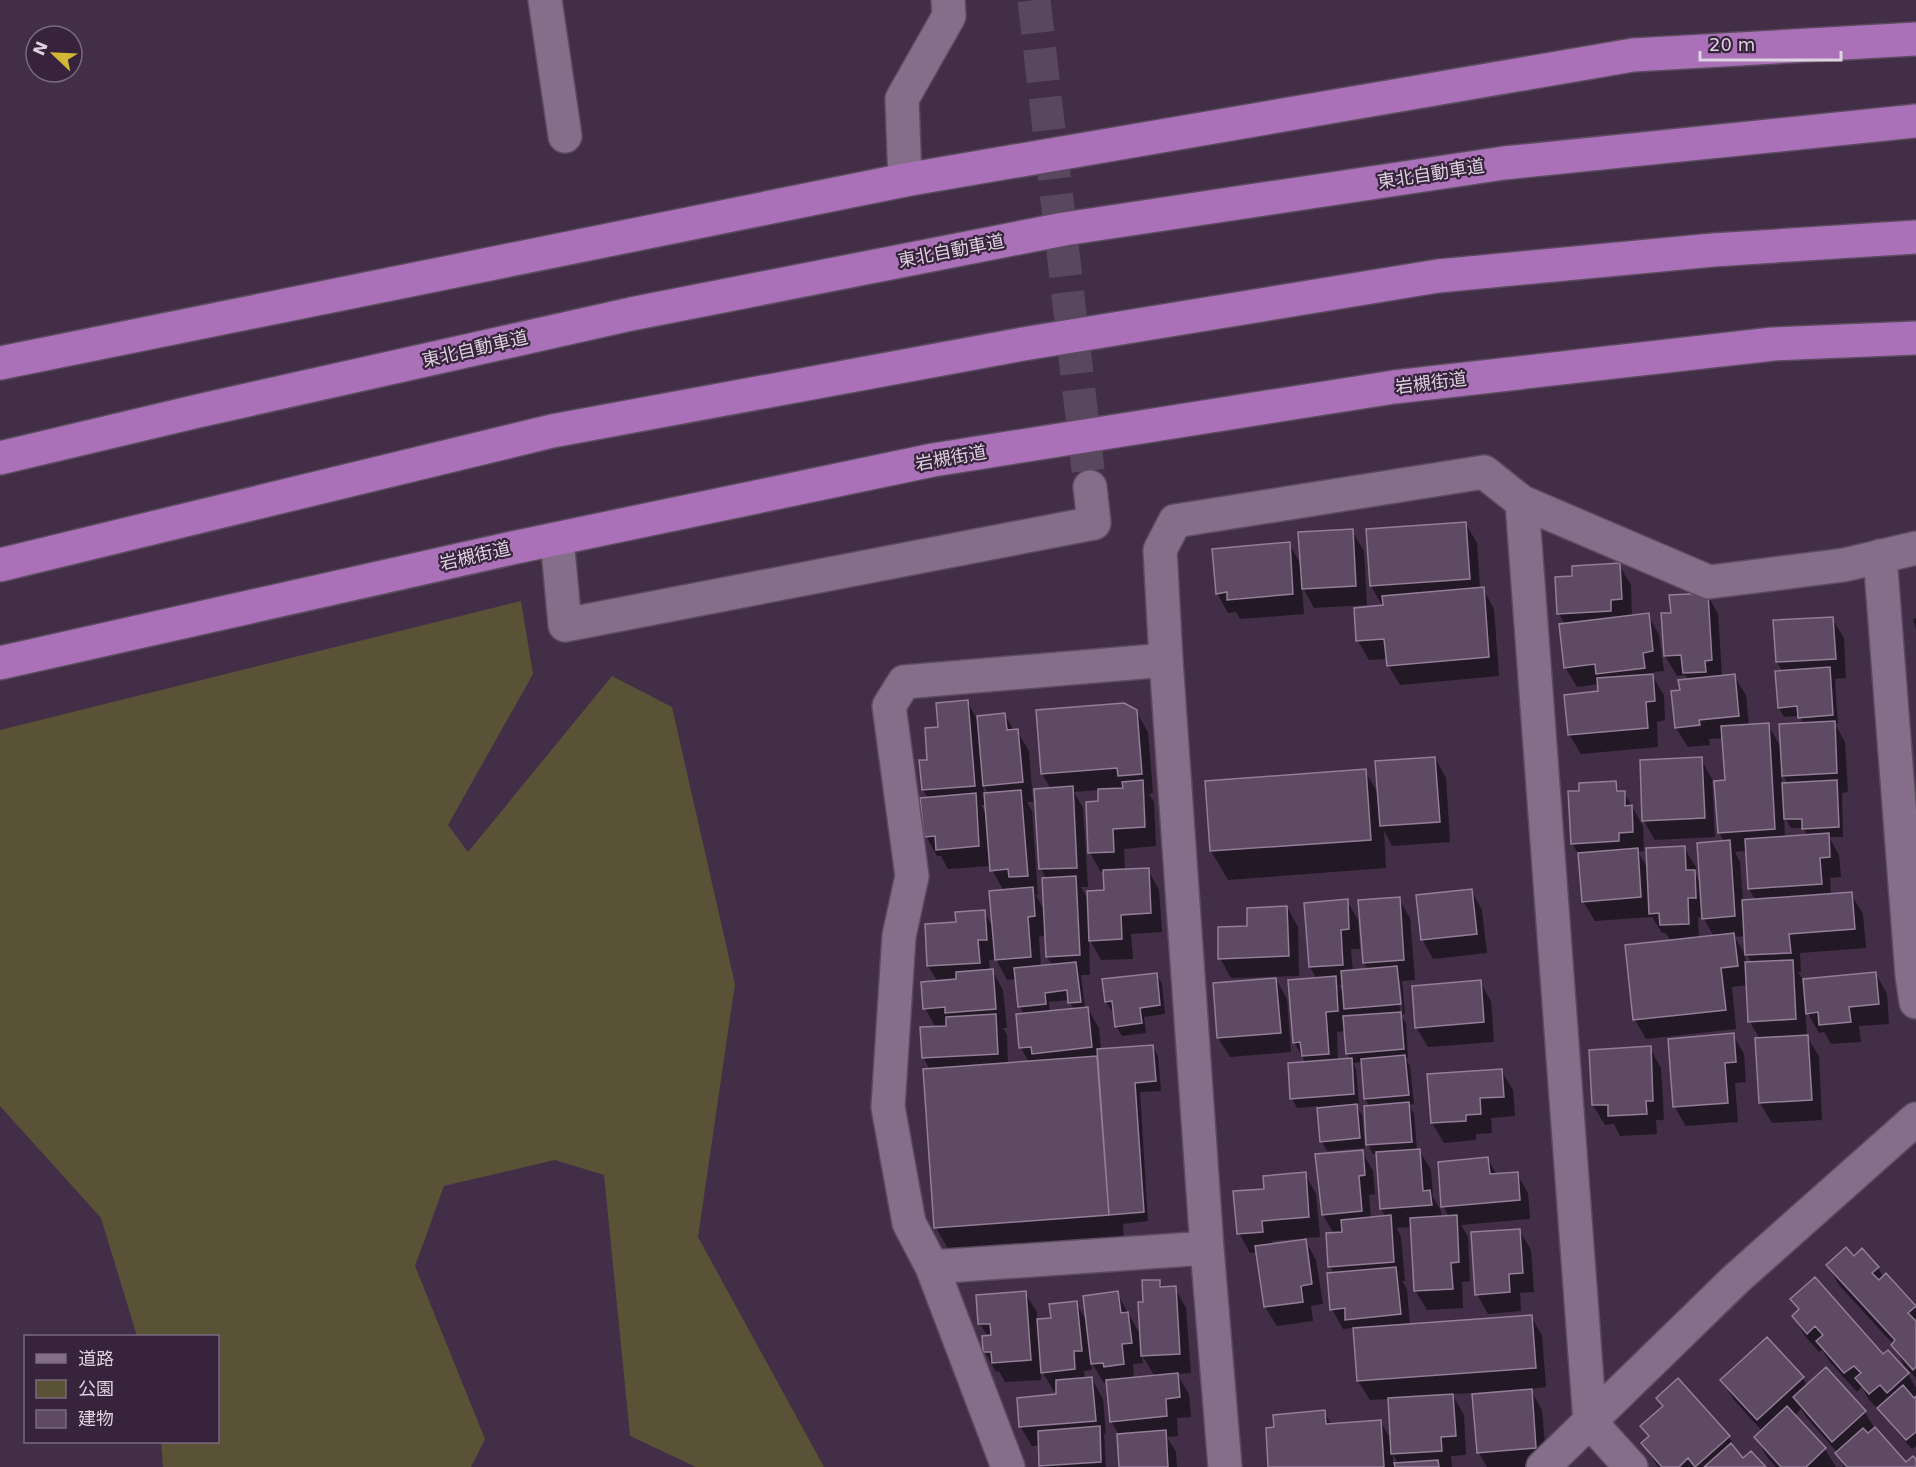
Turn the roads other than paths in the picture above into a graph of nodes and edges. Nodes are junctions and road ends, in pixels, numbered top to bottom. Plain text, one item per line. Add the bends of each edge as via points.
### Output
1 (545, 0) edge
2 (948, 0) edge
3 (1916, 39) edge
4 (1916, 121) edge
5 (565, 136) dead end
6 (905, 180) junction
7 (1916, 237) edge
8 (1916, 338) edge
9 (0, 363) edge
10 (0, 458) edge
11 (1090, 487) tunnel mouth
12 (1522, 502) junction
13 (557, 539) junction
14 (1916, 548) edge
15 (1880, 556) junction
16 (0, 565) edge
17 (1166, 660) junction
18 (0, 663) edge
19 (1916, 1002) edge
20 (1916, 1119) edge
21 (1208, 1248) junction
22 (932, 1267) junction
23 (1590, 1422) junction
24 (1008, 1467) edge
25 (1226, 1467) edge
26 (1543, 1467) edge
27 (1631, 1467) edge

1 - 5 street
2 - 6 street via 949,16 902,99
3 - 6 highway via 1633,55
4 - 10 highway, 東北自動車道 via 1504,163 1064,229 631,314
6 - 9 highway
7 - 16 highway via 1713,250 1438,276 1023,344 552,431
8 - 13 highway, 岩槻街道 via 1773,344 1394,387 933,460
11 - 13 street via 1094,523 566,625
12 - 15 street via 1709,582 1844,565
12 - 17 street via 1484,472 1175,521 1160,550
12 - 23 street
13 - 18 highway, 岩槻街道
14 - 15 street
15 - 19 street
17 - 21 street
17 - 22 street via 904,682 889,706 912,876 899,936 888,1107 909,1223
20 - 23 street via 1736,1279
21 - 22 street
21 - 25 street
22 - 24 street
23 - 26 street
23 - 27 street

